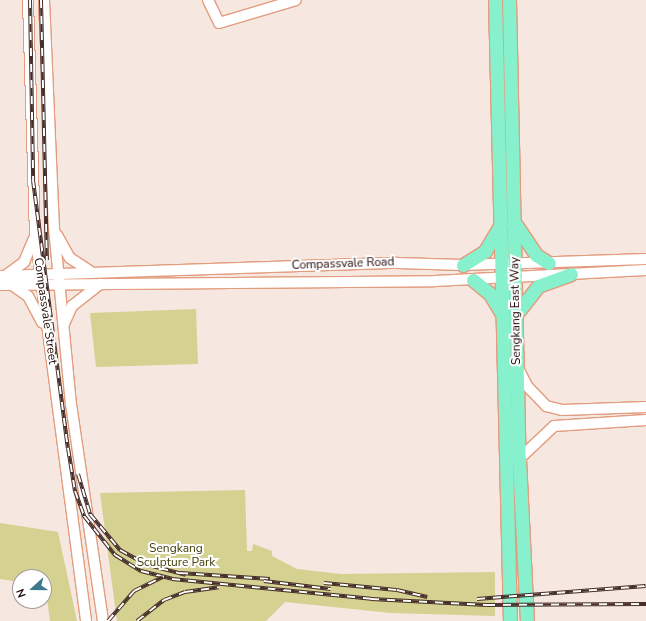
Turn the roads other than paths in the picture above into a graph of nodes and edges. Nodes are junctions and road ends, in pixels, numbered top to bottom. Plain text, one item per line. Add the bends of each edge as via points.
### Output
1 (28, 0) edge
2 (44, 0) edge
3 (208, 0) edge
4 (296, 0) edge
5 (495, 0) edge
6 (509, 0) edge
7 (508, 219) junction
8 (54, 228) junction
9 (35, 233) junction
10 (646, 259) edge
11 (549, 263) junction
12 (509, 264) junction
13 (463, 265) junction
14 (646, 270) edge
15 (92, 271) junction
16 (58, 273) junction
17 (40, 274) junction
18 (572, 274) junction
19 (509, 278) junction
20 (2, 279) edge
21 (473, 280) junction
22 (59, 284) junction
23 (100, 284) junction
24 (12, 285) junction
25 (41, 285) junction
26 (517, 313) junction
27 (503, 315) junction
28 (63, 326) junction
29 (47, 337) junction
30 (518, 368) junction
31 (646, 407) edge
32 (646, 420) edge
33 (519, 458) junction
34 (86, 621) edge
35 (103, 621) edge
36 (510, 621) edge
37 (527, 621) edge

1 - 9 street, Compassvale Street
2 - 8 street, Compassvale Street
3 - 4 street via 216,21 226,23
5 - 7 main road, Sengkang East Way
6 - 7 main road, Sengkang East Way
7 - 11 main road via 526,244
7 - 12 main road, Sengkang East Way
7 - 13 main road via 485,251
8 - 15 street via 70,258
8 - 16 street, Compassvale Street
9 - 17 street, Compassvale Street
9 - 20 street via 30,254
10 - 11 street, Compassvale Road
11 - 12 street, Compassvale Road
12 - 13 street, Compassvale Road
12 - 19 main road, Sengkang East Way
13 - 15 street, Compassvale Road via 402,262
14 - 18 street, Compassvale Road
15 - 16 street, Compassvale Road
16 - 17 street, Compassvale Road
16 - 22 street, Compassvale Street
17 - 20 street, Compassvale Road
17 - 25 street, Compassvale Street
18 - 19 street, Compassvale Road
18 - 26 main road via 538,286
19 - 21 street, Compassvale Road
19 - 26 main road, Sengkang East Way
19 - 27 main road, Sengkang East Way
20 - 24 street, Compassvale Road
21 - 23 street, Compassvale Road via 213,286
21 - 27 main road via 490,294
22 - 23 street, Compassvale Road
22 - 25 street, Compassvale Road
22 - 28 street, Compassvale Street
23 - 28 street via 72,306
24 - 25 street, Compassvale Road
24 - 29 street via 28,296
25 - 29 street, Compassvale Street
26 - 30 main road, Sengkang East Way
27 - 36 main road, Sengkang East Way
28 - 35 street, Compassvale Street
29 - 34 street, Compassvale Street via 72,494
30 - 31 street via 527,386 546,406 562,410
30 - 33 main road, Sengkang East Way
32 - 33 street via 554,426
33 - 37 main road, Sengkang East Way

